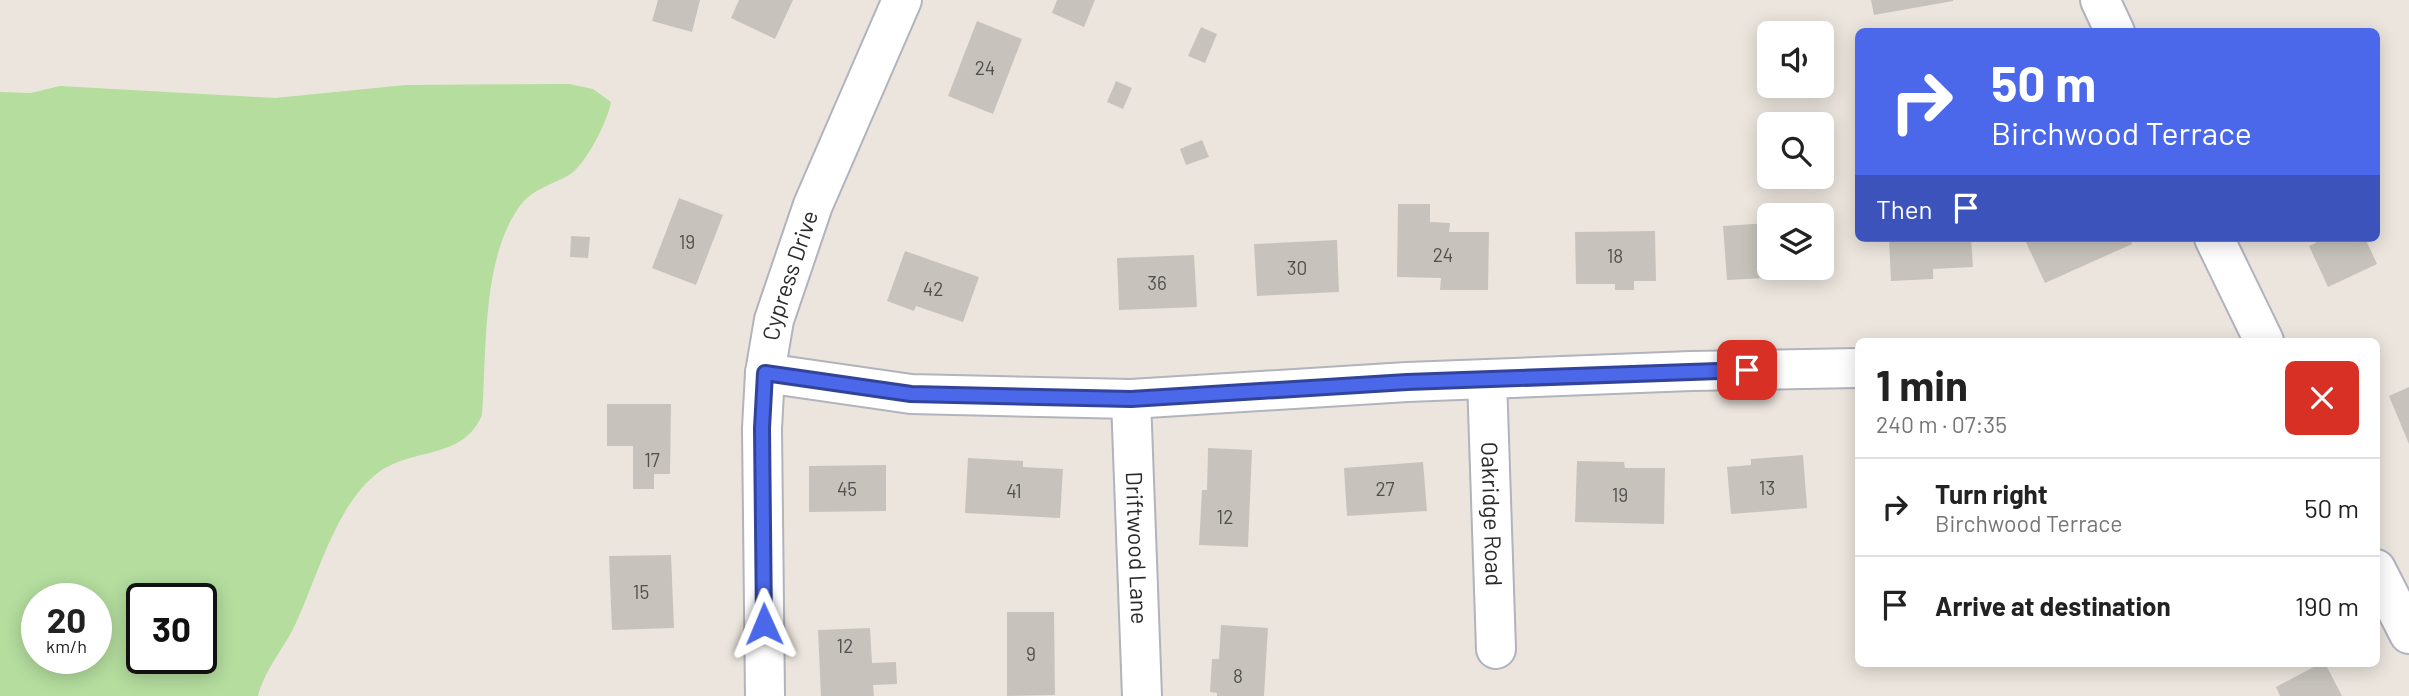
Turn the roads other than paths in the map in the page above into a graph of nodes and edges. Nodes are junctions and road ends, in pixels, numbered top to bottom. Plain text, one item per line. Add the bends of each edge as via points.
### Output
1 (902, 0) edge
2 (2100, 0) edge
3 (2113, 28) edge
4 (2216, 242) edge
5 (2262, 338) edge
6 (1855, 368) edge
7 (765, 373) junction
8 (1486, 379) junction
9 (1131, 399) junction
10 (2380, 577) edge
11 (2409, 634) edge
12 (1496, 649) dead end
13 (765, 696) edge
14 (1142, 696) edge

1 - 7 street, Cypress Drive via 813,205 774,320
2 - 3 street
4 - 5 street
6 - 8 street
7 - 9 street via 911,394
7 - 13 street, Cypress Drive
8 - 9 street
8 - 12 street, Oakridge Road
9 - 14 street, Driftwood Lane
10 - 11 street

